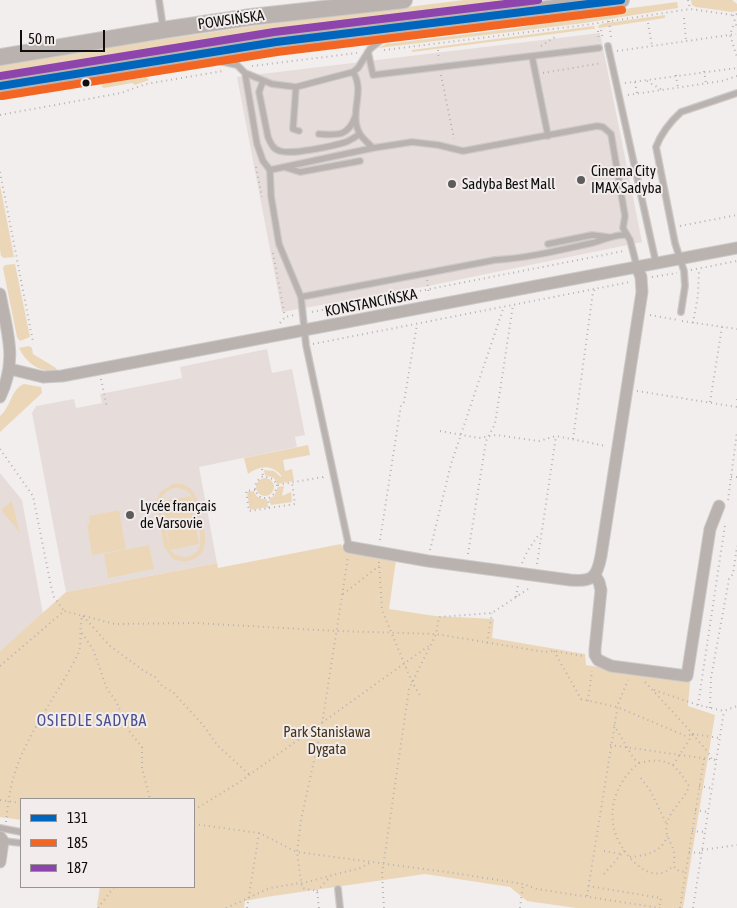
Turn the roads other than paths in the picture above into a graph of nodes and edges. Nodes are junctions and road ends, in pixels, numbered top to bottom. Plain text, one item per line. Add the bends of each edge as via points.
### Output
1 (159, 0) edge
2 (404, 0) edge
3 (620, 0) edge
4 (316, 5) edge
5 (398, 27) junction
6 (163, 30) junction
7 (600, 47) road end
8 (608, 49) road end
9 (368, 52) junction
10 (534, 53) junction
11 (189, 55) junction
12 (0, 57) edge
13 (353, 72) junction
14 (245, 73) junction
15 (263, 81) junction
16 (0, 86) edge
17 (296, 87) junction
18 (737, 92) edge
19 (355, 114) junction
20 (298, 131) dead end
21 (319, 134) dead end
22 (360, 134) junction
23 (548, 136) junction
24 (373, 148) junction
25 (360, 160) dead end
26 (282, 167) junction
27 (270, 170) junction
28 (626, 235) junction
29 (609, 237) junction
30 (548, 244) dead end
31 (737, 248) edge
32 (680, 259) junction
33 (656, 264) junction
34 (637, 267) junction
35 (0, 294) edge
36 (300, 297) junction
37 (681, 312) dead end
38 (303, 331) junction
39 (10, 369) junction
40 (0, 397) edge
41 (719, 506) dead end
42 (349, 547) joint
43 (595, 575) junction
44 (20, 832) edge
45 (2, 834) edge
46 (20, 843) edge
47 (0, 862) edge
48 (338, 889) dead end
49 (340, 908) edge

1 - 6 lane
2 - 4 main road, POWSIŃSKA
3 - 5 main road, POWSIŃSKA
4 - 6 main road, POWSIŃSKA
5 - 9 lane
5 - 11 main road, POWSIŃSKA
6 - 12 main road, POWSIŃSKA
7 - 10 lane
8 - 33 lane
9 - 10 lane via 373,75
9 - 13 lane
10 - 23 lane
11 - 14 lane via 237,65
11 - 16 main road, POWSIŃSKA
13 - 17 lane
13 - 19 lane via 359,85
14 - 15 lane
14 - 27 lane via 257,144
15 - 17 lane
15 - 22 lane via 259,92 270,144 276,149 290,153 352,140
17 - 20 lane via 293,129
18 - 32 lane via 681,112 656,147
19 - 21 lane via 350,128 341,134
19 - 22 lane
22 - 24 lane
23 - 24 lane via 463,151 412,142
23 - 28 lane via 597,126 611,134
24 - 26 lane
25 - 26 lane via 300,172
26 - 27 lane
27 - 36 lane via 270,196 279,244
28 - 29 lane
28 - 34 lane
29 - 30 lane via 592,235
29 - 36 lane via 521,258
31 - 32 street, KONSTANCIŃSKA
32 - 33 street, KONSTANCIŃSKA
32 - 37 lane via 685,286
33 - 34 street, KONSTANCIŃSKA
34 - 38 street, KONSTANCIŃSKA
34 - 43 street via 642,292 601,556
35 - 39 street via 10,346
36 - 38 lane
38 - 39 street, KONSTANCIŃSKA via 49,378
38 - 42 lane
39 - 40 street
41 - 43 street via 710,529 687,676 611,666 595,655 601,590
42 - 43 street via 541,577 585,581
44 - 45 lane
45 - 46 lane
45 - 47 street
48 - 49 lane

